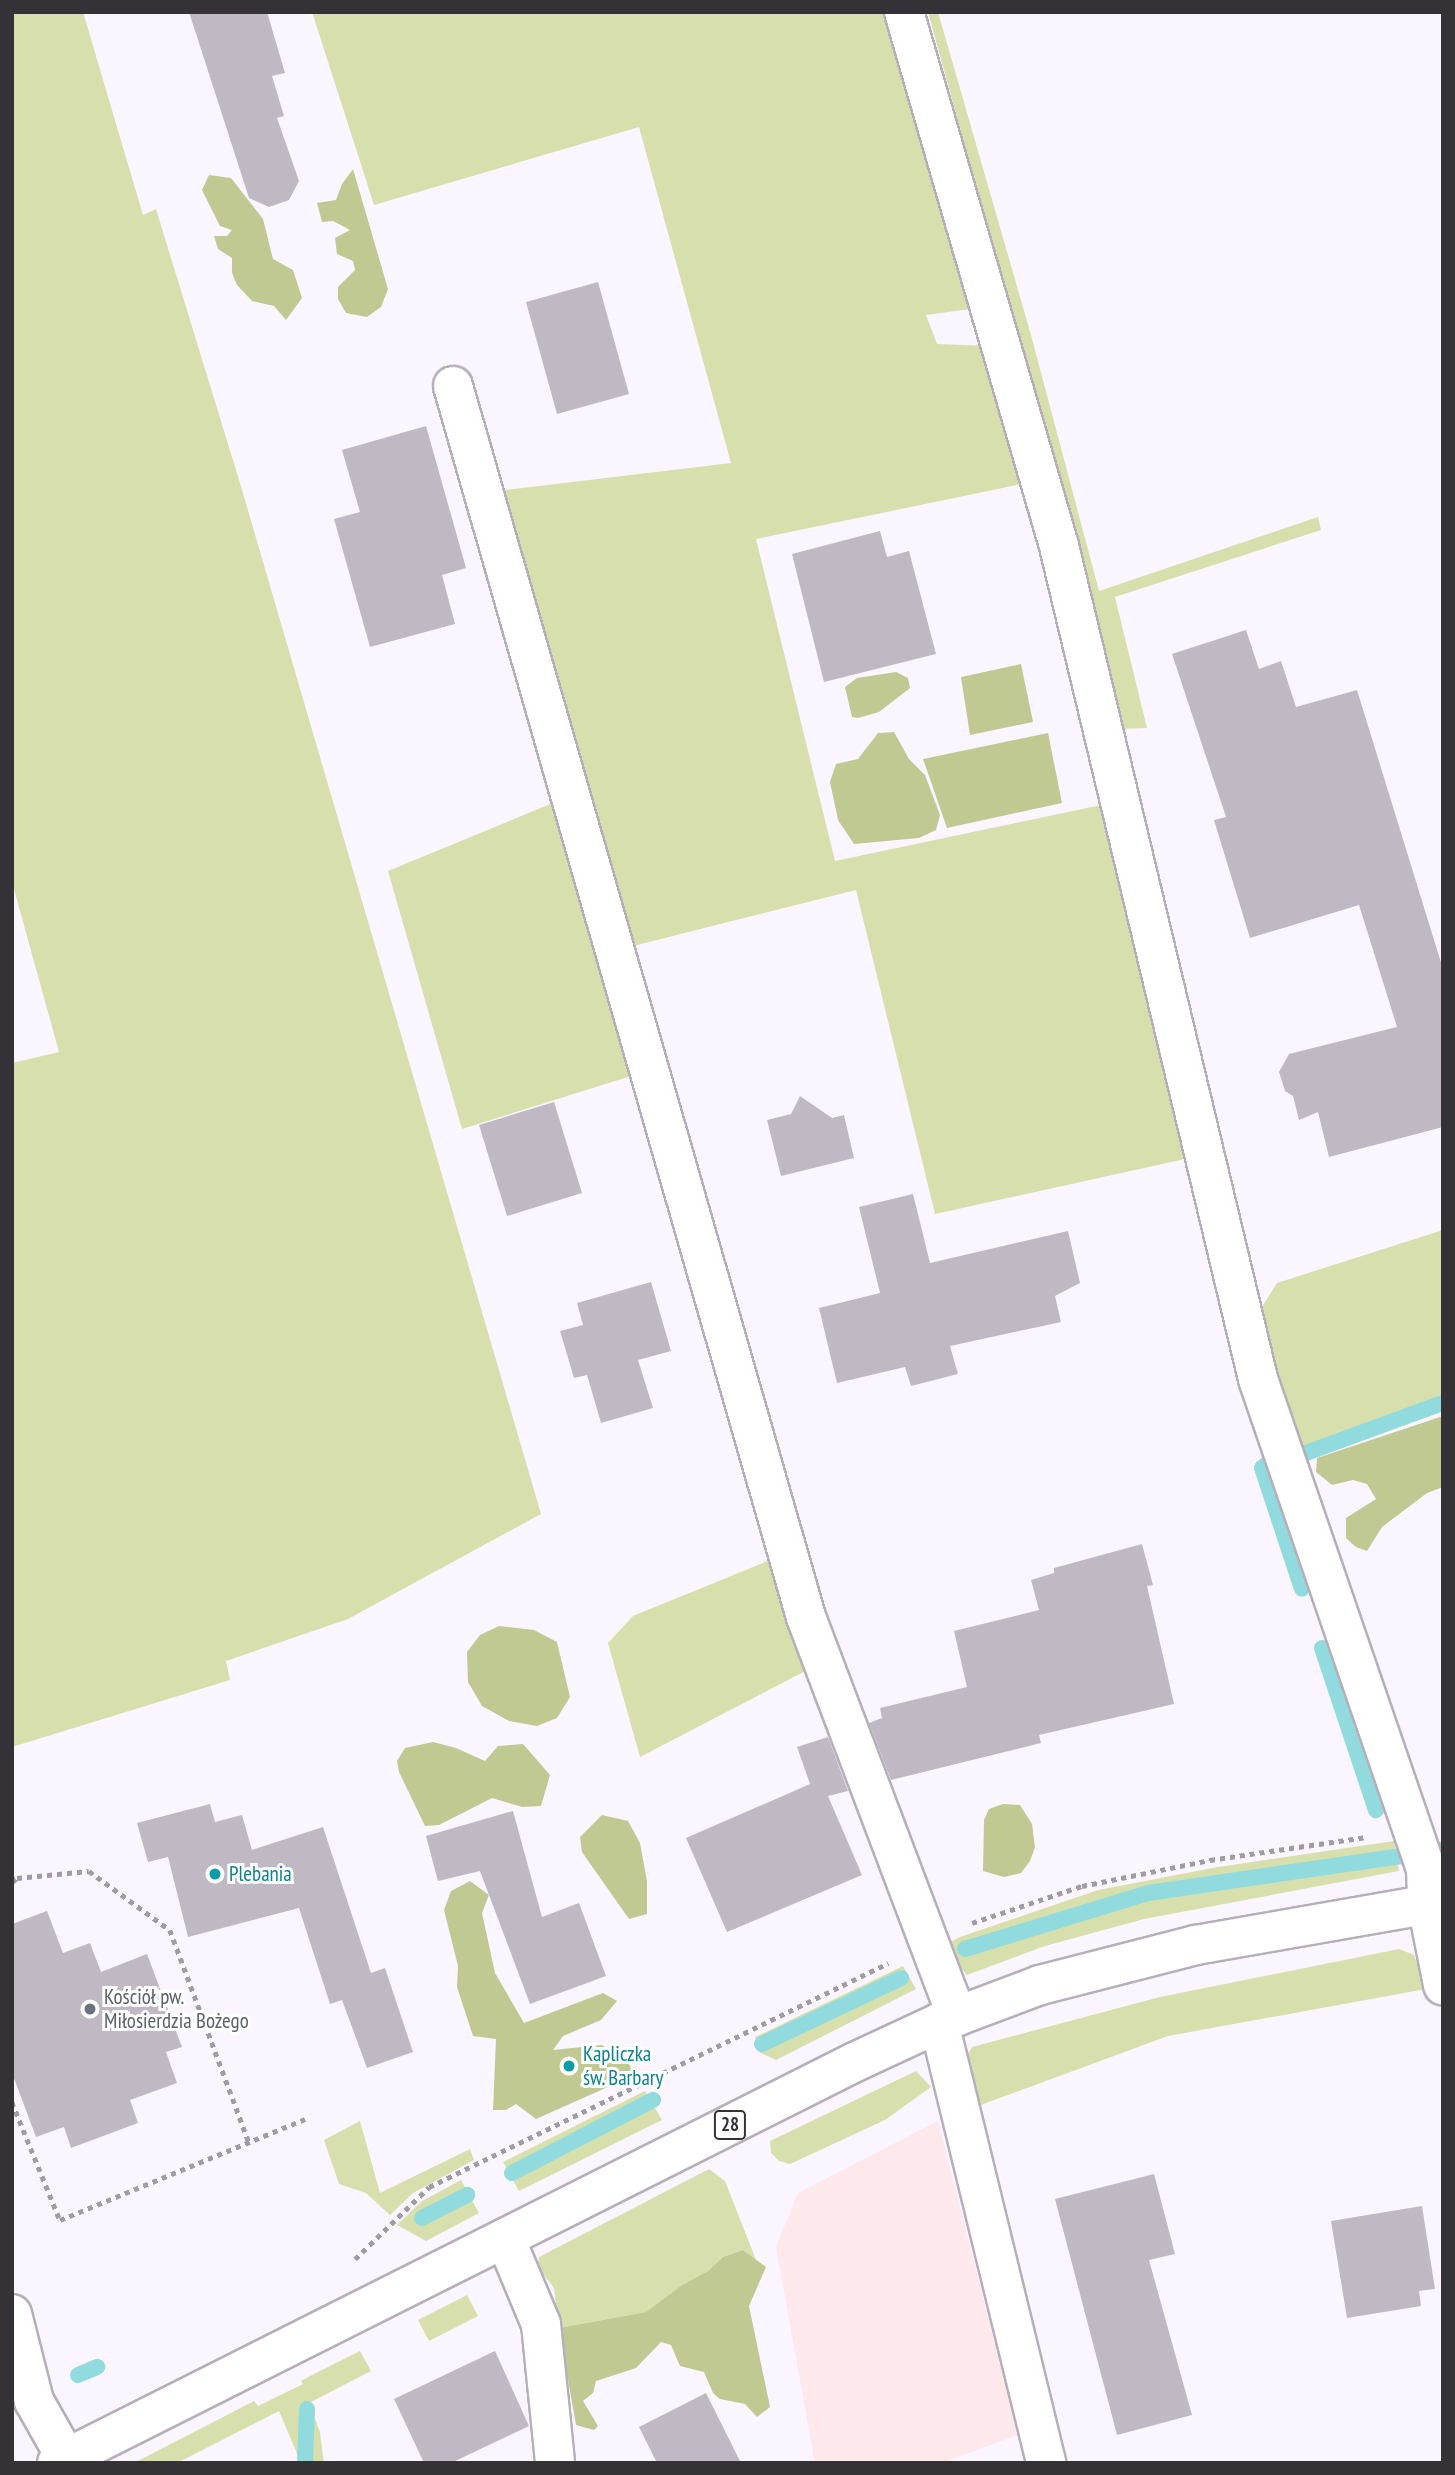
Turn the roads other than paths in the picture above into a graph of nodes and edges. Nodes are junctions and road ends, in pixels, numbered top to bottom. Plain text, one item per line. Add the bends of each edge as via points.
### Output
1 (904, 12) edge
2 (453, 386) dead end
3 (1425, 1868) edge
4 (1443, 1986) edge
5 (948, 2020) junction
6 (505, 2238) junction
7 (12, 2315) edge
8 (65, 2461) edge
9 (555, 2463) edge
10 (1046, 2463) edge

1 - 3 street via 1059,547 1258,1379
2 - 5 street via 806,1617 929,1943
3 - 4 street
3 - 5 street, 28 via 1196,1945 1040,1985
5 - 6 street, 28
5 - 10 street
6 - 8 street, 28
6 - 9 street via 541,2324
7 - 8 street via 34,2401

